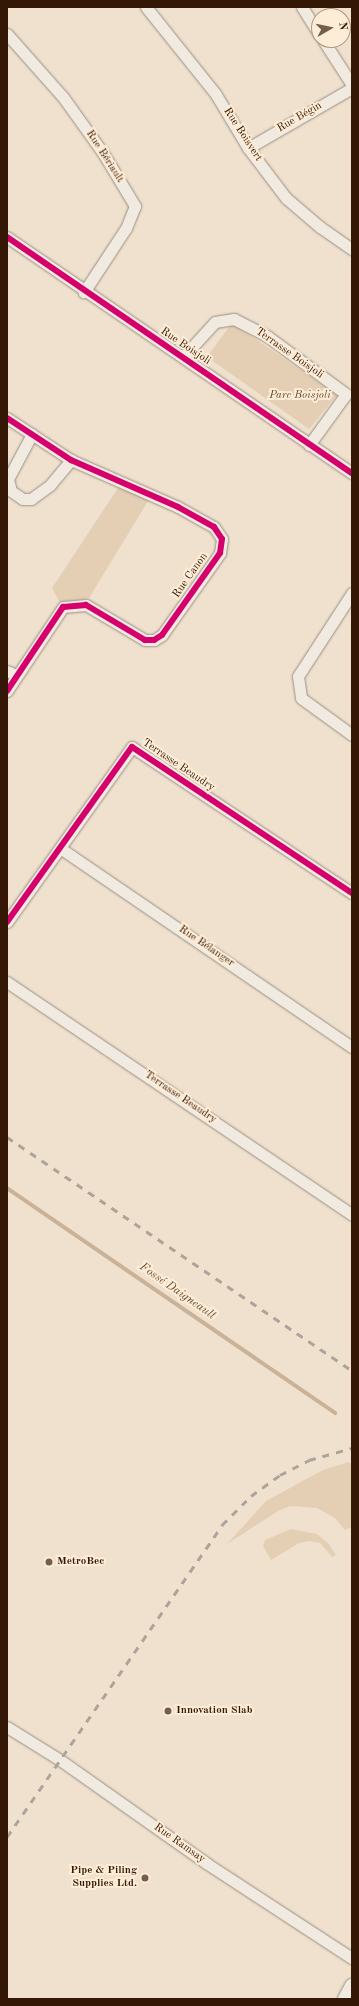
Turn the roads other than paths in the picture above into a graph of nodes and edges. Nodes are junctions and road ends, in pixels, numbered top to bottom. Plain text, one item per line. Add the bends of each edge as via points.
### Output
1 (146, 7) edge
2 (302, 7) edge
3 (311, 21) edge
4 (7, 34) edge
5 (328, 48) edge
6 (352, 86) edge
7 (248, 148) junction
8 (7, 237) edge
9 (352, 249) edge
10 (84, 292) junction
11 (183, 357) junction
12 (7, 418) edge
13 (32, 434) junction
14 (309, 445) junction
15 (71, 460) junction
16 (352, 473) edge
17 (352, 593) edge
18 (12, 673) edge
19 (7, 691) edge
20 (352, 735) edge
21 (60, 848) junction
22 (352, 893) edge
23 (7, 922) edge
24 (7, 982) edge
25 (352, 1047) edge
26 (352, 1215) edge
27 (7, 1727) edge
28 (352, 1958) edge
29 (352, 1986) edge
30 (345, 1999) edge

1 - 7 street, Rue Boisvert via 215,93
2 - 3 street
4 - 10 street, Rue Bériault via 63,97 103,153 135,206 126,228
5 - 6 street
6 - 7 street, Rue Bégin
7 - 9 street, Rue Boisvert via 286,198 320,227
8 - 10 street, Rue Boisjoli
10 - 11 street, Rue Boisjoli
11 - 14 street, Rue Boisjoli
11 - 14 street, Terrasse Boisjoli via 215,322 234,319 267,336 346,394
12 - 13 street, Rue Canon
13 - 15 street, Rue Canon
13 - 15 street via 8,479 11,491 23,499 31,498 50,485
14 - 16 street, Rue Boisjoli
15 - 18 street, Rue Canon via 178,507 214,527 222,539 220,553 162,634 154,640 145,640 86,605 63,607
17 - 20 street via 298,676 301,698
18 - 19 street, Rue Canon
21 - 22 street, Terrasse Beaudry via 132,747
21 - 23 street, Terrasse Beaudry
21 - 25 street, Rue Bélanger
24 - 26 street, Terrasse Beaudry
27 - 28 street, Rue Ramsay via 60,1760 212,1867
29 - 30 street

